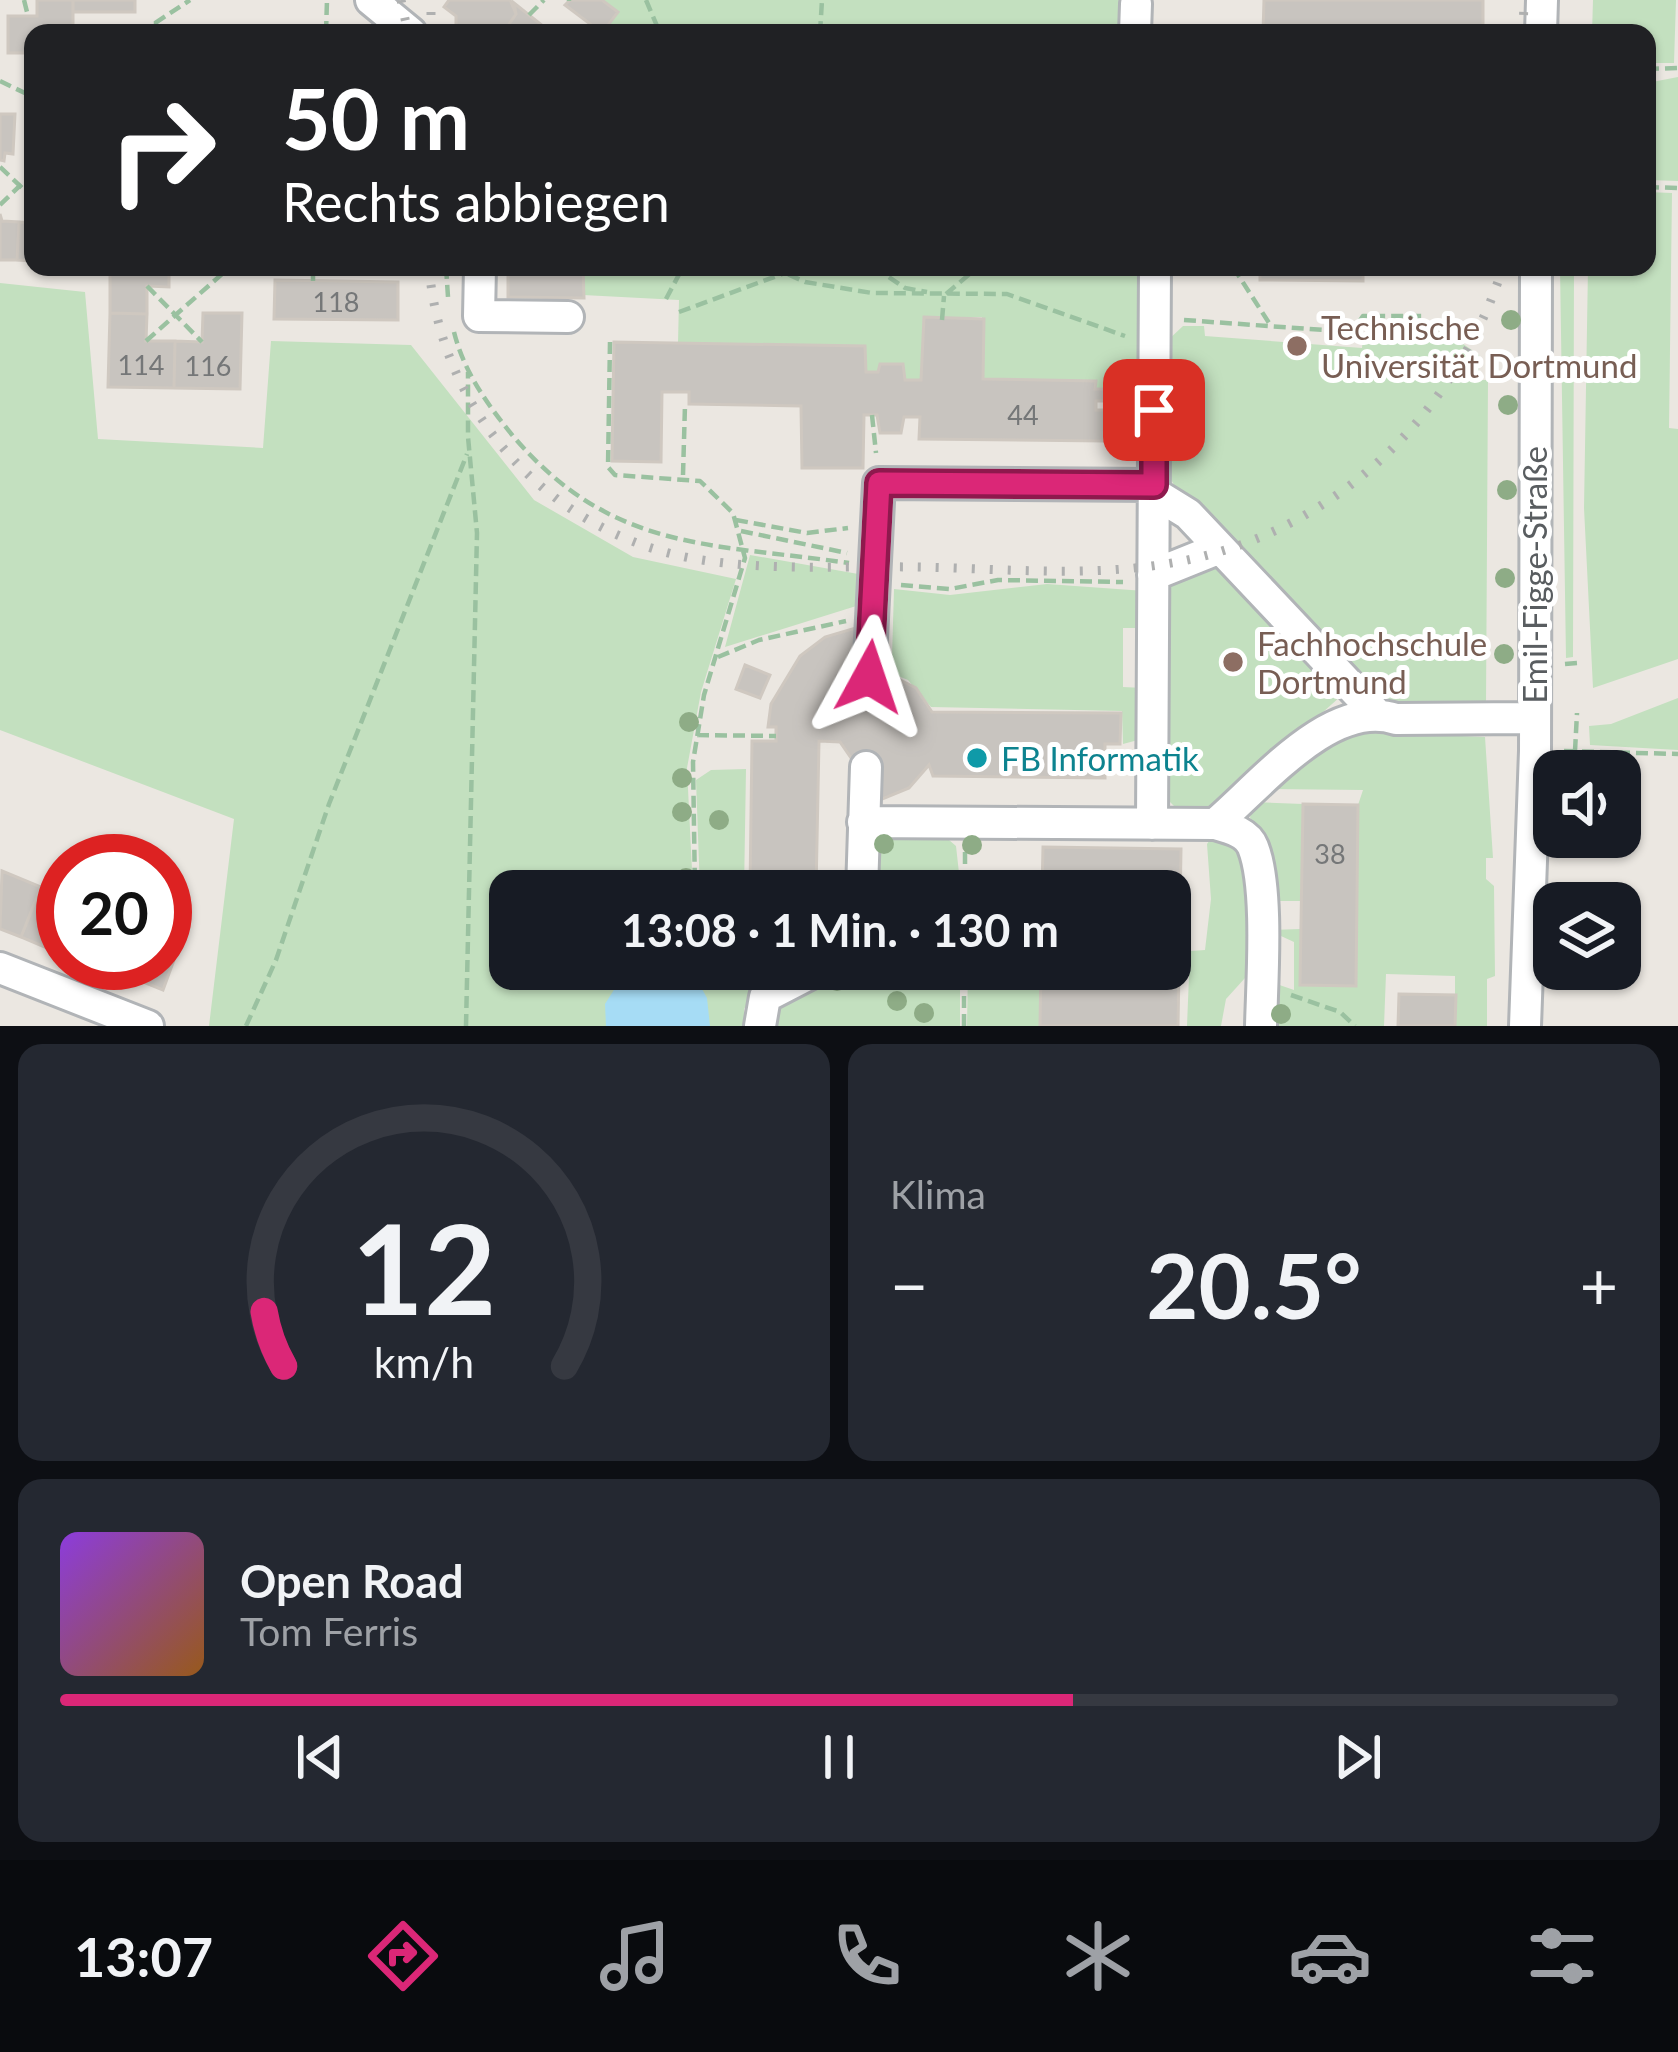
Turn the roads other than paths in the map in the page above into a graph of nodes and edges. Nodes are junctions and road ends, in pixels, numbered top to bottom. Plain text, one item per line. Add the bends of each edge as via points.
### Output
1 (370, 0) edge
2 (400, 24) edge
3 (480, 276) edge
4 (1155, 276) edge
5 (1536, 276) edge
6 (568, 317) dead end
7 (1154, 489) junction
8 (1220, 548) junction
9 (1153, 579) junction
10 (869, 677) dead end
11 (1375, 712) junction
12 (1534, 718) junction
13 (866, 767) dead end
14 (863, 822) junction
15 (1152, 824) junction
16 (1215, 824) junction
17 (862, 870) edge
18 (0, 968) edge
19 (778, 990) edge
20 (148, 1026) edge
21 (760, 1026) edge
22 (1261, 1026) edge
23 (1525, 1026) edge

1 - 2 street
3 - 6 street via 479,316
4 - 7 street
5 - 12 street, Emil-Figge-Straße
7 - 8 street
7 - 9 street
7 - 10 street via 879,483 884,570
8 - 9 street
8 - 11 street
9 - 15 street
11 - 12 street via 1396,719
11 - 16 street via 1336,720
12 - 23 street, Emil-Figge-Straße
13 - 14 street
14 - 15 street
14 - 17 street
15 - 16 street
16 - 22 street via 1253,846
18 - 20 street
19 - 21 street via 765,997

